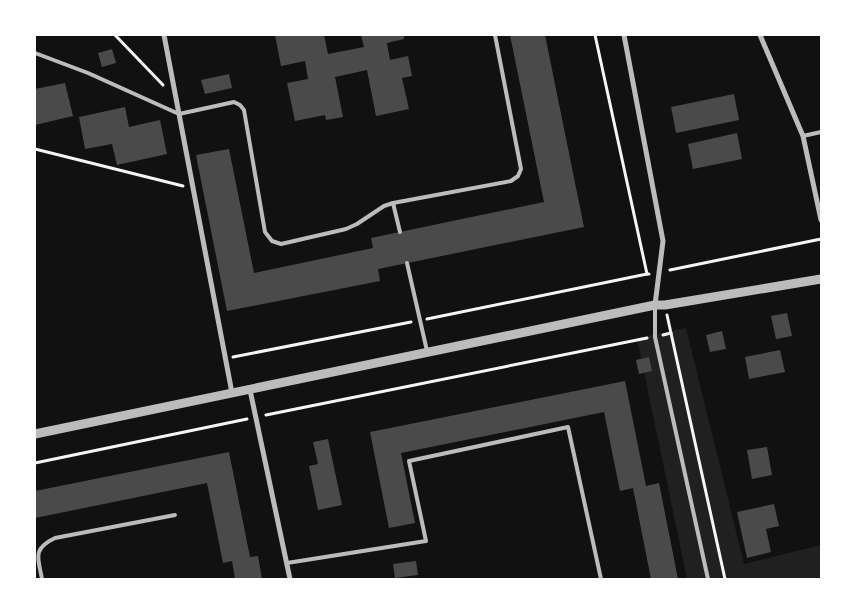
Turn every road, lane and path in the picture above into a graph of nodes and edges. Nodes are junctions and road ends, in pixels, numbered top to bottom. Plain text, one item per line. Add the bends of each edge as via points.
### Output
1 (115, 35) edge
2 (164, 35) edge
3 (495, 35) edge
4 (595, 35) edge
5 (624, 35) edge
6 (760, 35) edge
7 (35, 53) edge
8 (176, 98) junction
9 (179, 114) junction
10 (821, 132) edge
11 (803, 136) junction
12 (35, 149) edge
13 (193, 189) junction
14 (393, 203) junction
15 (821, 220) edge
16 (400, 232) dead end
17 (821, 239) edge
18 (407, 263) dead end
19 (660, 272) junction
20 (647, 274) junction
21 (821, 279) edge
22 (665, 305) junction
23 (655, 306) junction
24 (421, 320) junction
25 (671, 334) junction
26 (655, 337) junction
27 (428, 353) junction
28 (225, 359) junction
29 (250, 390) junction
30 (232, 394) junction
31 (256, 417) junction
32 (35, 434) edge
33 (35, 463) edge
34 (175, 515) dead end
35 (287, 563) junction
36 (42, 579) edge
37 (290, 579) edge
38 (601, 579) edge
39 (708, 579) edge
40 (725, 579) edge

1 - 8 path
2 - 8 street
3 - 14 lane via 521,169 518,176 511,181
4 - 20 path
5 - 19 street via 663,241
6 - 11 street
7 - 9 lane
8 - 9 street
9 - 13 street
9 - 14 lane via 234,102 244,110 265,232 272,241 281,244 346,229
10 - 11 lane
11 - 15 street
12 - 13 path
13 - 28 street
14 - 16 lane
17 - 19 path
18 - 24 lane
19 - 20 path
19 - 23 street
20 - 24 path
21 - 22 street
22 - 23 street
22 - 25 path
23 - 26 lane
23 - 27 street
24 - 27 lane
24 - 28 path
25 - 26 path
25 - 40 path
26 - 31 path
26 - 39 lane
27 - 29 street
28 - 30 street
29 - 30 street
29 - 31 street
30 - 32 street
31 - 33 path
31 - 35 street
34 - 36 lane via 55,538 41,547 38,554
35 - 37 street
35 - 38 lane via 426,541 409,461 568,427

